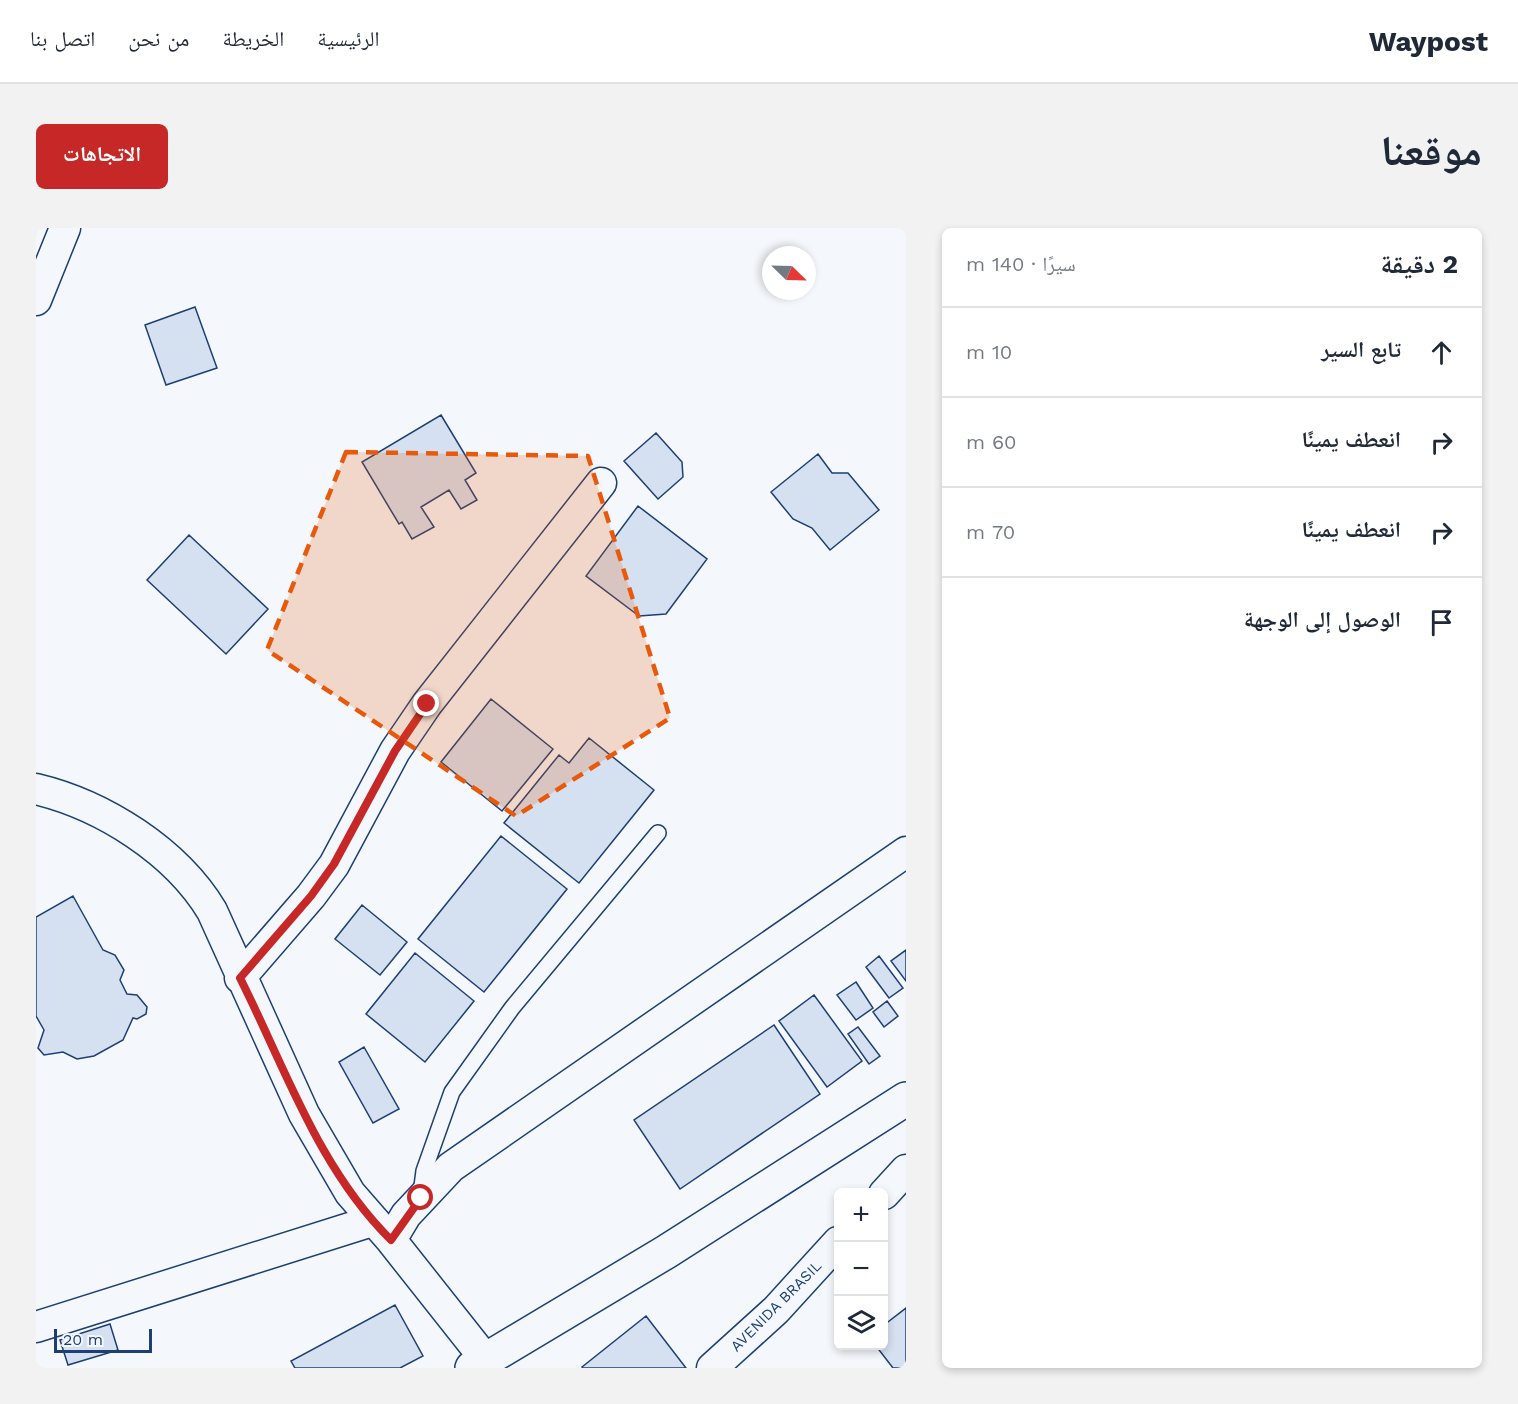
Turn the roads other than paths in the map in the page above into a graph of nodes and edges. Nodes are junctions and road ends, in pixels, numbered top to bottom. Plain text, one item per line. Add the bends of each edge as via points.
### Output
1 (65, 228) edge
2 (36, 300) edge
3 (602, 483) dead end
4 (36, 789) edge
5 (657, 833) dead end
6 (906, 852) edge
7 (240, 978) junction
8 (906, 1099) edge
9 (906, 1170) edge
10 (888, 1190) edge
11 (421, 1198) junction
12 (381, 1230) junction
13 (834, 1246) edge
14 (36, 1327) edge
15 (479, 1364) edge
16 (712, 1368) edge

1 - 2 street
3 - 7 street via 427,704 395,751 334,864
4 - 7 street via 78,803 109,819 183,873 201,891 212,911
5 - 11 lane via 512,1008 452,1092 424,1171
6 - 11 street via 451,1167
7 - 12 street via 304,1114 350,1192
8 - 15 main road via 666,1252
9 - 10 street
11 - 12 street
12 - 14 street
12 - 15 street
13 - 16 street, AVENIDA BRASIL via 776,1310

